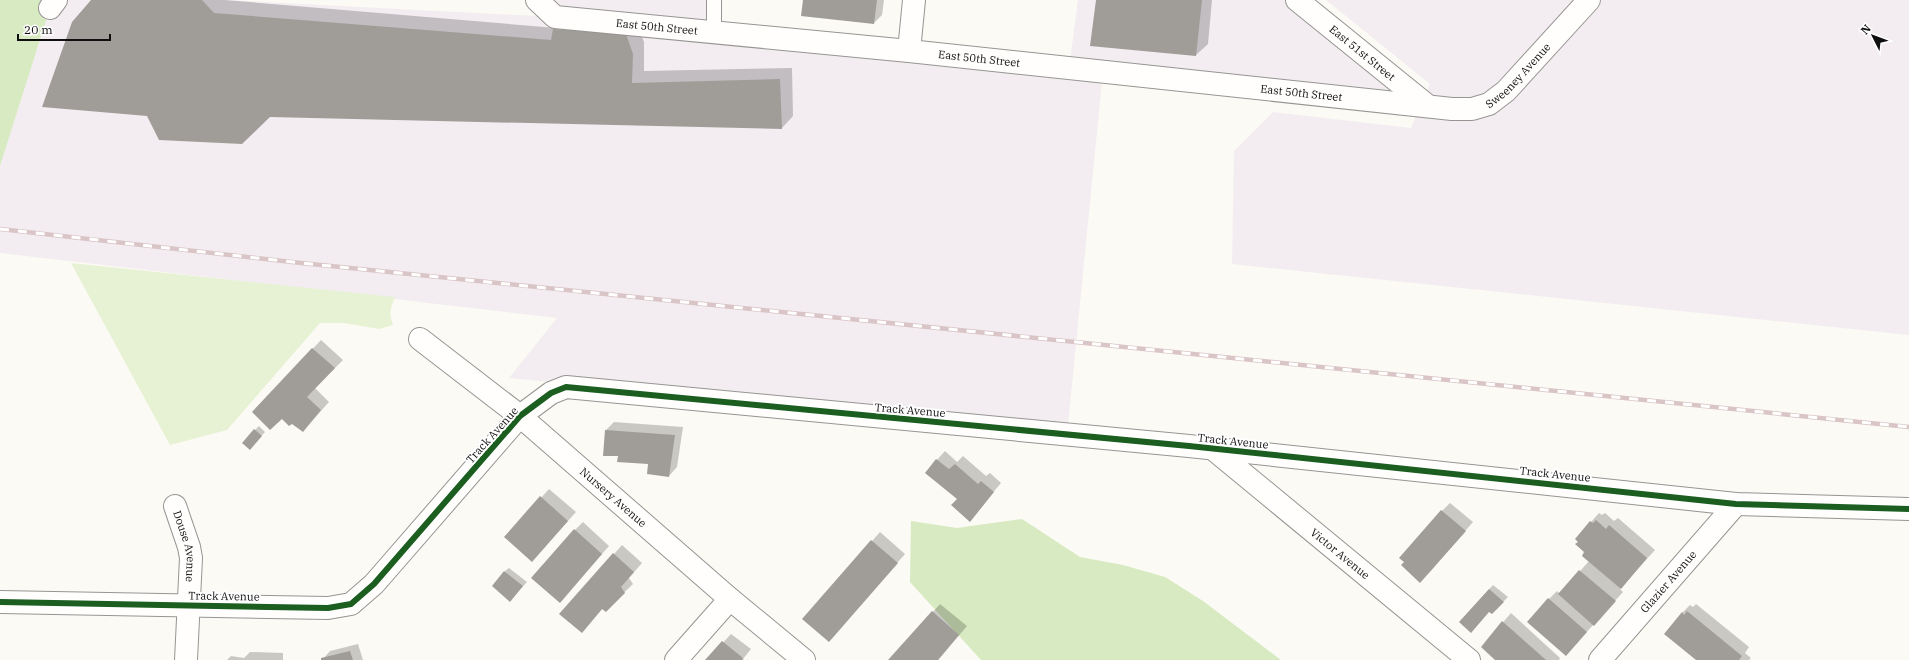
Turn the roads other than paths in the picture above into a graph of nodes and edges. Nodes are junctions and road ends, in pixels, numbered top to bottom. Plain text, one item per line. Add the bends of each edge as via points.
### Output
1 (537, 0) edge
2 (714, 0) edge
3 (914, 0) edge
4 (1297, 0) edge
5 (1589, 0) edge
6 (714, 32) junction
7 (909, 51) junction
8 (1428, 106) junction
9 (420, 339) dead end
10 (520, 416) junction
11 (1212, 448) junction
12 (1736, 504) junction
13 (174, 506) dead end
14 (1909, 509) edge
15 (730, 599) junction
16 (0, 602) edge
17 (190, 606) junction
18 (186, 660) edge
19 (676, 660) edge
20 (804, 660) edge
21 (1468, 660) edge
22 (1600, 660) edge

1 - 6 street, East 50th Street via 555,17
2 - 6 lane
3 - 7 street
4 - 8 street, East 51st Street
5 - 8 street, Sweeney Avenue via 1506,91 1489,104 1472,109 1452,110
6 - 7 street, East 50th Street
7 - 8 street, East 50th Street
9 - 10 street, Nursery Avenue
10 - 11 street, Track Avenue via 551,393 566,387
10 - 15 street, Nursery Avenue
10 - 17 street, Track Avenue via 374,584 351,604 328,608
11 - 12 street, Track Avenue
11 - 21 street, Victor Avenue
12 - 14 street, Track Avenue
12 - 22 street, Glazier Avenue
13 - 17 street, Douse Avenue via 191,558
15 - 19 street
15 - 20 street, Nursery Avenue
16 - 17 street, Track Avenue
17 - 18 street, Douse Avenue

